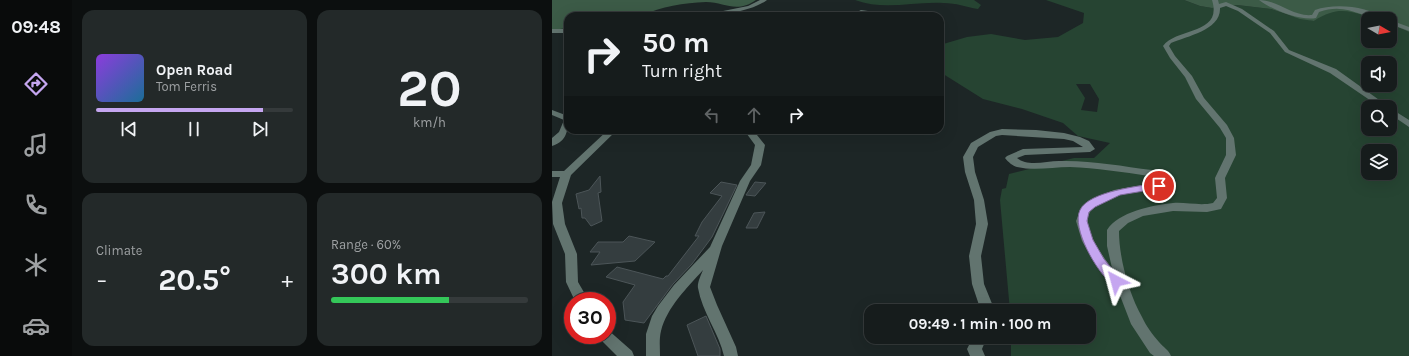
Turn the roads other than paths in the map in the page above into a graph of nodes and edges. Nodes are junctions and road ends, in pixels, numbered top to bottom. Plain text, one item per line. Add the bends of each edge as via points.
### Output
1 (764, 0) edge
2 (1262, 0) edge
3 (1216, 3) edge
4 (723, 12) edge
5 (1363, 12) edge
6 (1397, 25) edge
7 (1409, 30) edge
8 (552, 31) edge
9 (564, 31) edge
10 (1375, 100) edge
11 (552, 112) edge
12 (1397, 115) edge
13 (564, 117) edge
14 (1409, 124) edge
15 (564, 130) edge
16 (609, 134) edge
17 (751, 134) edge
18 (552, 143) edge
19 (552, 174) edge
20 (566, 174) junction
21 (716, 246) junction
22 (1124, 290) junction
23 (577, 292) edge
24 (985, 304) edge
25 (614, 344) edge
26 (977, 344) edge
27 (627, 356) edge
28 (653, 356) edge
29 (731, 356) edge
30 (978, 356) edge
31 (1164, 356) edge

1 - 4 street via 750,7
2 - 5 street via 1304,17 1314,18 1317,11 1324,7 1352,8
3 - 10 street via 1240,10 1272,32 1287,52 1333,71
3 - 22 street via 1216,18 1211,24 1169,42 1166,46 1188,76 1200,99 1230,138 1231,155 1220,178 1222,198 1217,206 1207,208 1173,207 1141,213 1124,220 1113,230 1113,246
6 - 7 street
8 - 9 street
11 - 13 street
12 - 14 street
15 - 18 street
16 - 20 street
17 - 21 street via 760,145 756,165 745,181
19 - 20 street
20 - 23 street via 557,203 559,224 571,254 572,282
21 - 28 street via 666,304 654,331
21 - 29 street via 704,287
22 - 24 street via 1100,262 1088,241 1082,221 1085,211 1091,205 1118,192 1159,186 1157,176 1152,173 1089,165 1018,164 1010,158 1023,152 1090,149 1084,142 1062,135 1002,132 974,145 968,157 982,224 975,256 978,284
22 - 31 street via 1136,320 1155,348
25 - 27 street
26 - 30 street via 974,350

